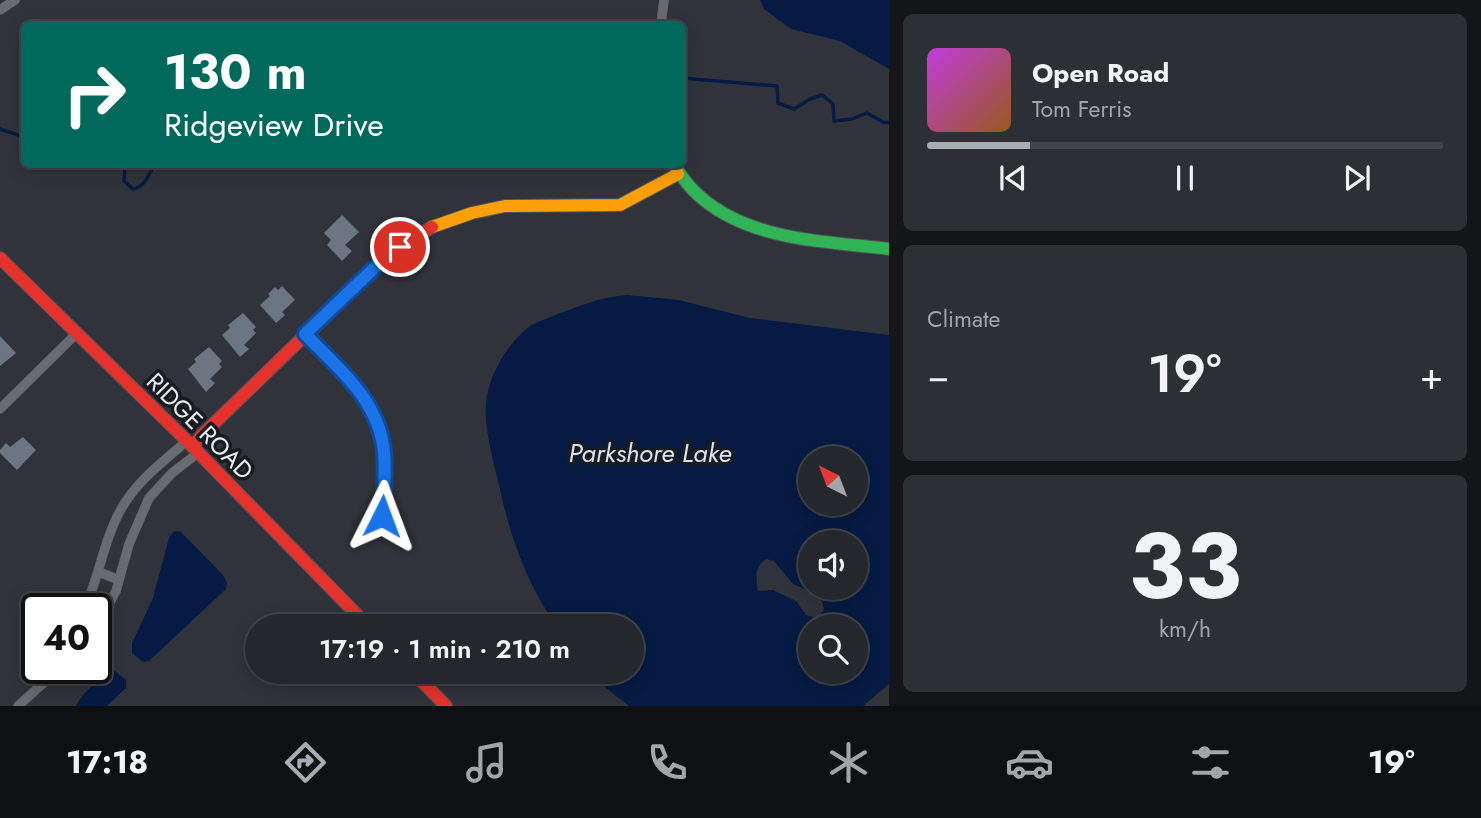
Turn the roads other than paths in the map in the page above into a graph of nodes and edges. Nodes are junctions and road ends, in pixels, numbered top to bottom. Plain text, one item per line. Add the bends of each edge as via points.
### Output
1 (15, 0) edge
2 (664, 0) edge
3 (0, 10) edge
4 (661, 21) edge
5 (675, 169) edge
6 (889, 249) edge
7 (0, 258) edge
8 (76, 334) junction
9 (305, 334) junction
10 (0, 409) edge
11 (192, 447) junction
12 (382, 516) dead end
13 (99, 572) junction
14 (119, 580) junction
15 (90, 593) edge
16 (112, 597) edge
17 (356, 614) edge
18 (40, 684) edge
19 (425, 684) edge
20 (18, 706) edge
21 (446, 706) edge

1 - 3 street
2 - 4 street
5 - 6 street via 707,204 743,225
5 - 9 street via 620,205 505,206 438,224 388,255
7 - 8 street, RIDGE ROAD
8 - 10 street
8 - 11 street, RIDGE ROAD
9 - 11 street
9 - 12 street via 354,384 374,413 384,453
11 - 13 street via 133,490 117,515
11 - 14 street via 149,498
11 - 17 street, RIDGE ROAD
13 - 14 street
13 - 15 street
14 - 16 street
18 - 20 street
19 - 21 street

